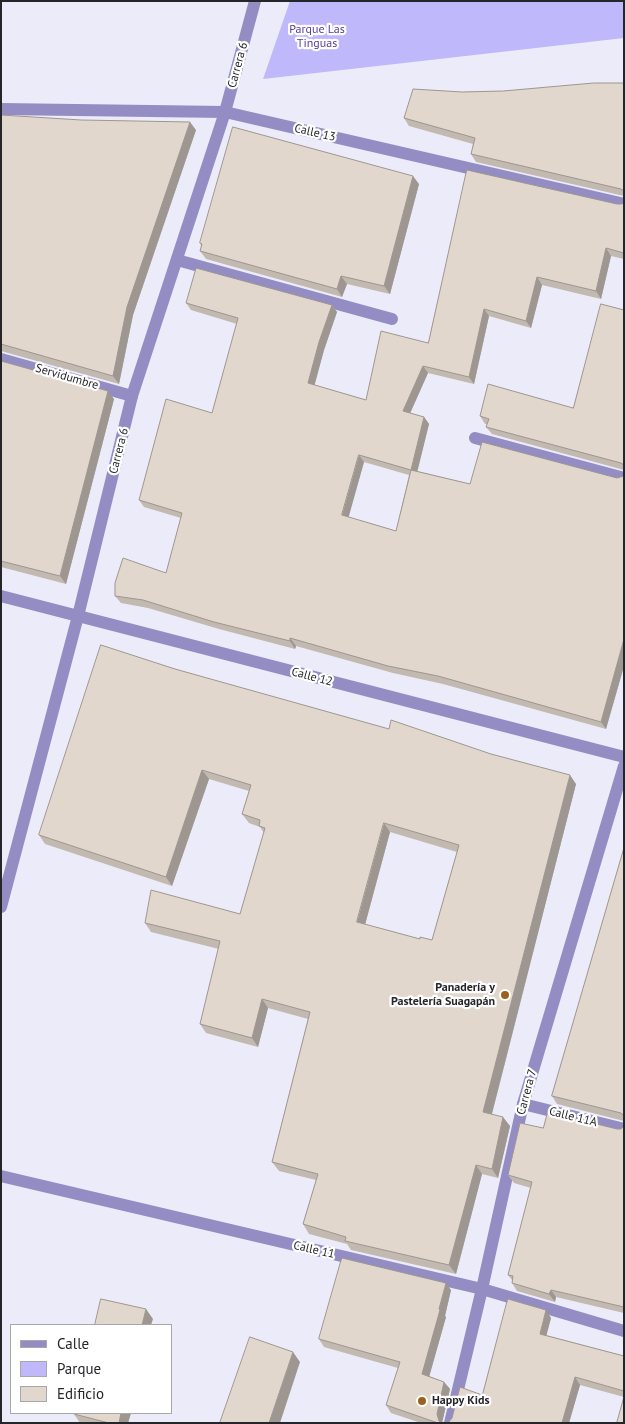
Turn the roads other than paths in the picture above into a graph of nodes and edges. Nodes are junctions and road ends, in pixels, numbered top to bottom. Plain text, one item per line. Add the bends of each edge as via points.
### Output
1 (255, 1) edge
2 (1, 109) edge
3 (225, 112) junction
4 (624, 204) edge
5 (177, 260) junction
6 (392, 319) dead end
7 (1, 358) edge
8 (132, 396) junction
9 (475, 438) dead end
10 (624, 478) edge
11 (1, 596) edge
12 (78, 616) junction
13 (624, 757) edge
14 (624, 766) edge
15 (1, 907) edge
16 (523, 1104) junction
17 (624, 1130) edge
18 (1, 1176) edge
19 (482, 1289) junction
20 (624, 1331) edge
21 (450, 1423) edge

1 - 3 street, Carrera 6
2 - 3 street, Calle 13
3 - 4 street, Calle 13
3 - 5 street, Carrera 6
5 - 6 street
5 - 8 street, Carrera 6
7 - 8 street, Servidumbre
8 - 12 street, Carrera 6
9 - 10 street
11 - 12 street, Calle 12
12 - 13 street, Calle 12
12 - 15 street, Carrera 6
14 - 16 street, Carrera 7
16 - 17 street, Calle 11A
16 - 19 street, Carrera 7
18 - 19 street, Calle 11
19 - 20 street, Calle 11
19 - 21 street, Carrera 7

